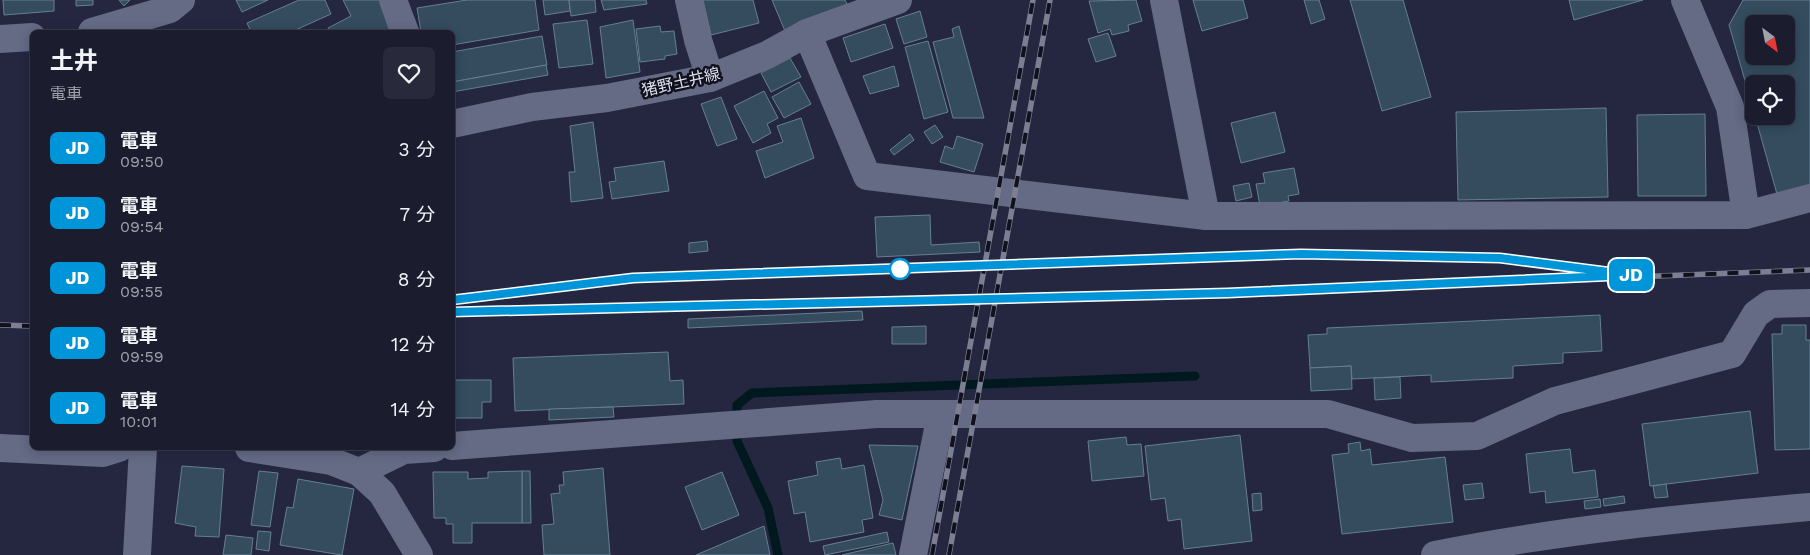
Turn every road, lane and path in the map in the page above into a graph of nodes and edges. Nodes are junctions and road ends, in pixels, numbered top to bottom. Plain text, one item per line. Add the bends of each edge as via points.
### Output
1 (182, 0) edge
2 (393, 0) edge
3 (689, 0) edge
4 (898, 0) edge
5 (1164, 0) edge
6 (1685, 0) edge
7 (99, 30) edge
8 (404, 30) edge
9 (808, 33) junction
10 (30, 37) edge
11 (0, 39) edge
12 (710, 78) junction
13 (455, 123) edge
14 (1810, 198) edge
15 (1746, 215) junction
16 (1206, 216) junction
17 (1810, 303) edge
18 (940, 414) junction
19 (455, 446) edge
20 (0, 448) edge
21 (30, 449) edge
22 (41, 450) edge
23 (112, 450) edge
24 (143, 450) edge
25 (262, 450) edge
26 (404, 450) edge
27 (359, 472) junction
28 (1810, 507) edge
29 (137, 555) edge
30 (419, 555) edge
31 (913, 555) edge
32 (1435, 555) edge

1 - 7 street via 170,9
2 - 8 street
3 - 12 street
4 - 9 street, 猪野土井線
5 - 16 street
6 - 15 street via 1730,107
9 - 12 street, 猪野土井線
9 - 16 street via 867,176
10 - 11 street
12 - 13 street, 猪野土井線 via 608,98 532,107
14 - 15 street
15 - 16 street
17 - 18 street via 1770,304 1756,314 1732,354 1555,401 1477,436 1412,438 1328,414
18 - 19 street via 877,414
18 - 31 street
20 - 21 street
22 - 23 street via 102,453
24 - 29 street
25 - 27 street via 331,461
26 - 27 street
27 - 30 street via 382,493
28 - 32 street via 1657,520 1510,540

